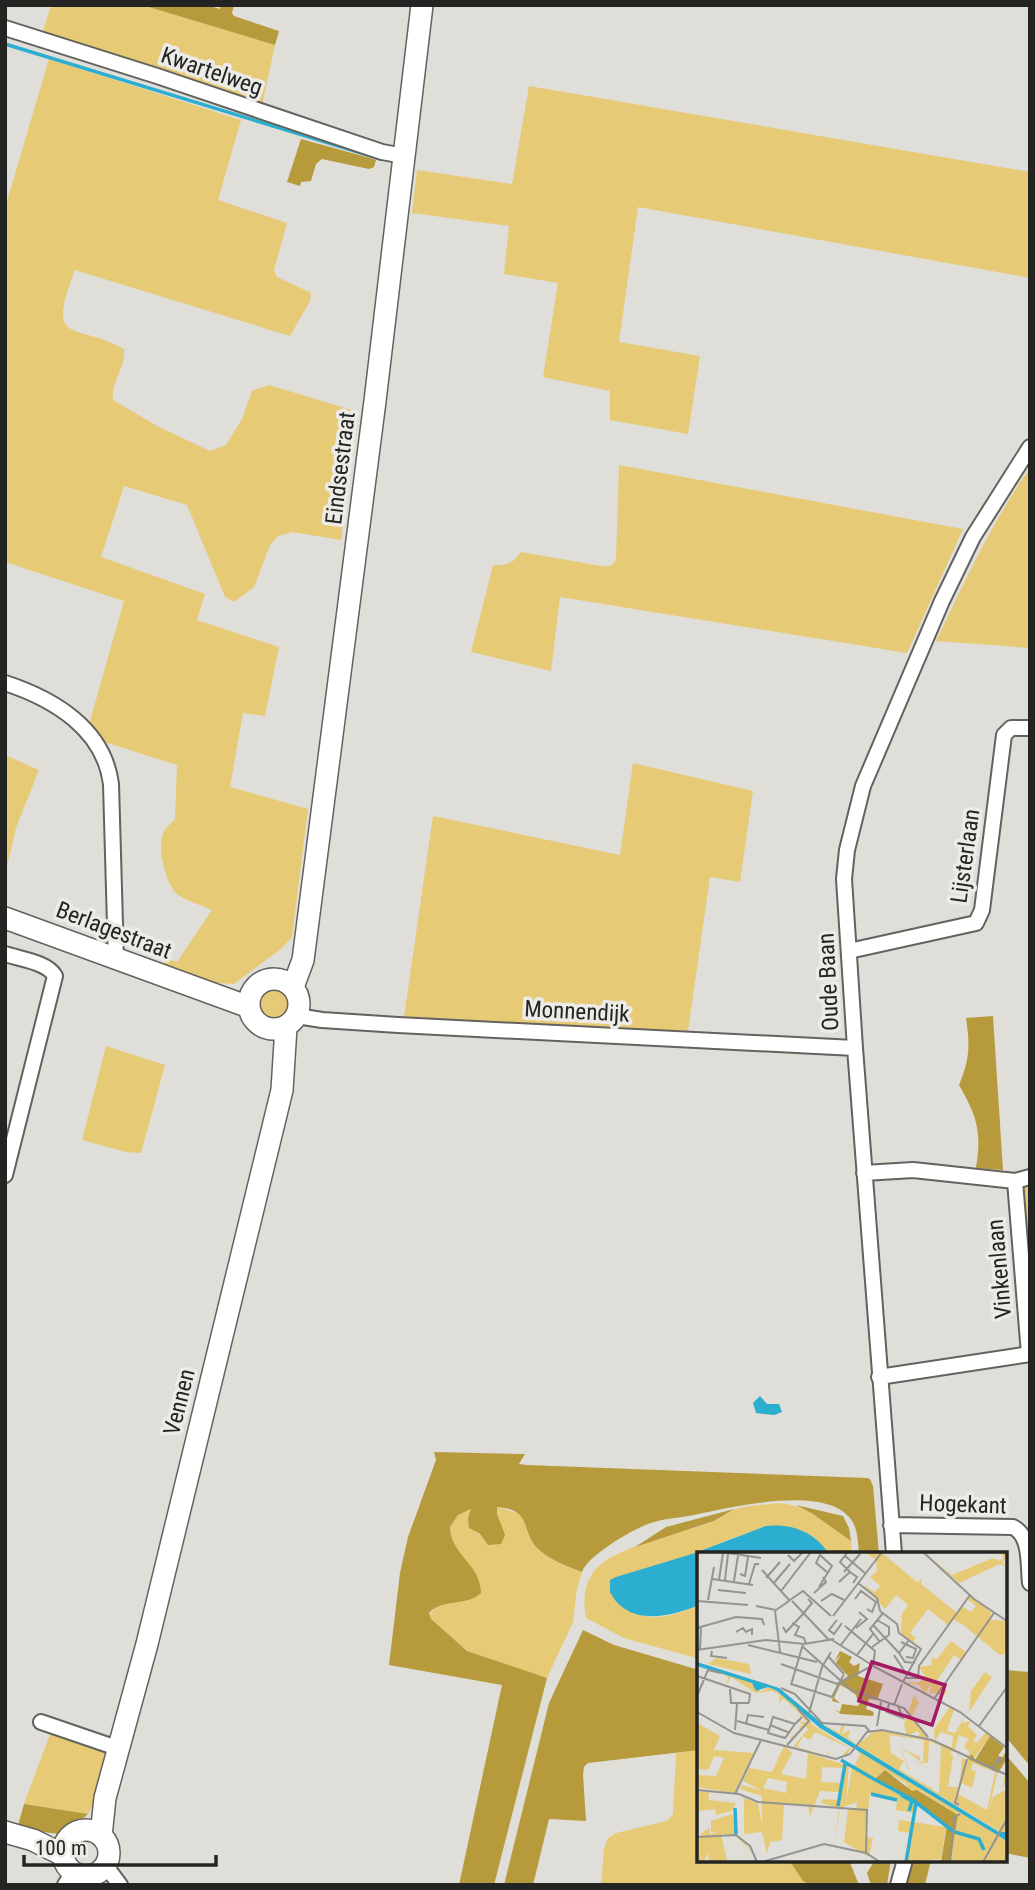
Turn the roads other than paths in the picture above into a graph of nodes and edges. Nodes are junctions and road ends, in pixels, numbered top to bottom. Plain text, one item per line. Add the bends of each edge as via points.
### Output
1 (422, 5) edge
2 (5, 28) edge
3 (404, 156) junction
4 (1030, 447) edge
5 (5, 683) edge
6 (1030, 728) edge
7 (5, 918) edge
8 (849, 951) junction
9 (5, 954) edge
10 (116, 960) junction
11 (286, 983) junction
12 (251, 1000) junction
13 (283, 1024) junction
14 (855, 1048) junction
15 (864, 1173) junction
16 (5, 1175) edge
17 (1022, 1179) edge
18 (1029, 1354) edge
19 (879, 1377) junction
20 (891, 1525) junction
21 (894, 1552) edge
22 (1030, 1583) edge
23 (41, 1722) dead end
24 (120, 1749) junction
25 (5, 1832) edge
26 (76, 1853) edge
27 (904, 1862) edge
28 (105, 1866) junction
29 (120, 1885) edge
30 (898, 1885) edge

1 - 3 street, Eindsestraat
2 - 3 street, Kwartelweg
3 - 11 street, Eindsestraat via 303,960
4 - 8 street, Oude Baan via 973,537 863,786 846,860
5 - 10 street via 46,701 81,725 108,764
6 - 8 street, Lijsterlaan via 1011,728 1004,735 982,910 976,923
7 - 10 street, Berlagestraat
8 - 14 street, Oude Baan
9 - 16 street via 43,966 55,976
10 - 12 street, Berlagestraat via 218,997
11 - 12 street via 263,981
11 - 13 street via 300,1005
12 - 13 street via 255,1020
13 - 14 street, Monnendijk via 322,1020
13 - 24 street, Vennen via 282,1090
14 - 15 street, Oude Baan
15 - 17 street via 913,1170
15 - 19 street, Oude Baan
17 - 18 street, Vinkenlaan
18 - 19 street
19 - 20 street, Oude Baan
20 - 21 street, Oude Baan
20 - 22 street, Hogekant via 1013,1527 1026,1541
23 - 24 street
24 - 26 street, Vennen via 105,1798
25 - 26 street
26 - 28 street via 91,1875
26 - 28 street, Vennen via 108,1849
27 - 30 street
28 - 29 street

